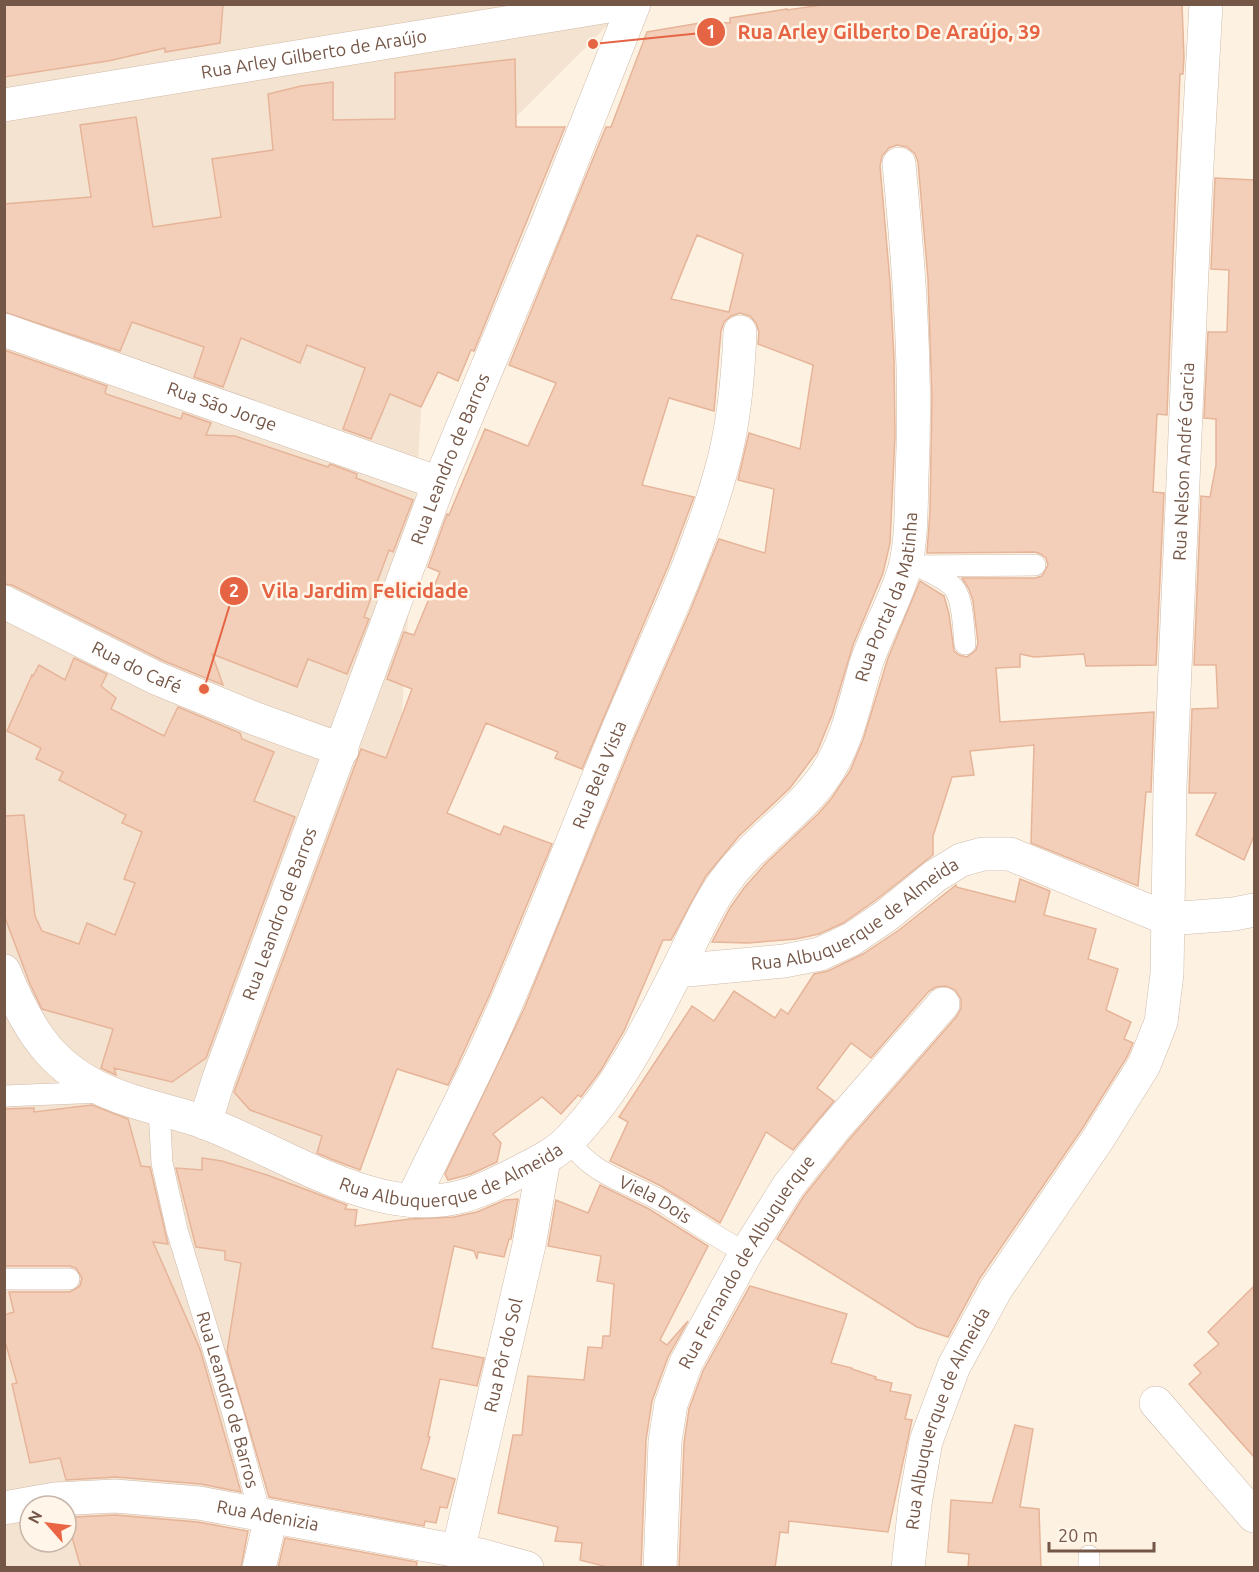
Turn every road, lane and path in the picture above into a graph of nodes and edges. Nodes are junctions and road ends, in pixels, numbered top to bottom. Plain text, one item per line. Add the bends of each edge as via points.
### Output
1 (621, 4) edge
2 (634, 4) edge
3 (1206, 4) edge
4 (4, 105) edge
5 (899, 164) dead end
6 (4, 330) edge
7 (740, 332) dead end
8 (440, 483) junction
9 (911, 566) junction
10 (1035, 566) dead end
11 (4, 602) edge
12 (965, 644) dead end
13 (342, 750) junction
14 (1254, 910) edge
15 (1168, 919) junction
16 (4, 971) edge
17 (677, 971) junction
18 (943, 1004) dead end
19 (105, 1092) junction
20 (4, 1096) edge
21 (159, 1109) junction
22 (205, 1123) junction
23 (557, 1150) junction
24 (412, 1201) junction
25 (746, 1253) junction
26 (4, 1279) edge
27 (69, 1279) dead end
28 (1156, 1403) dead end
29 (4, 1508) edge
30 (265, 1515) junction
31 (1254, 1516) edge
32 (458, 1551) junction
33 (259, 1568) edge
34 (527, 1568) edge
35 (660, 1568) edge
36 (908, 1568) edge

1 - 4 street, Rua Arley Gilberto de Araújo
2 - 8 street, Rua Leandro de Barros
3 - 15 street, Rua Nelson André Garcia via 1170,786
5 - 9 street, Rua Portal da Matinha via 914,350
6 - 8 street, Rua São Jorge
7 - 24 street, Rua Bela Vista via 732,424 701,537 616,733 524,963
8 - 13 street, Rua Leandro de Barros
9 - 10 lane
9 - 12 lane via 956,590
9 - 17 street, Rua Portal da Matinha via 867,662 844,739 827,773 807,799 729,875 705,913
11 - 13 street, Rua do Café via 156,678
13 - 22 street, Rua Leandro de Barros
14 - 15 street
15 - 17 street, Rua Albuquerque de Almeida via 1010,854 983,854 961,860 852,939 820,954
15 - 36 street, Rua Albuquerque de Almeida via 1161,1022 1144,1065 996,1289 954,1366 926,1441
16 - 19 street, Rua Albuquerque de Almeida via 37,1038 64,1066
17 - 23 street, Rua Albuquerque de Almeida via 646,1033 612,1088
18 - 25 street, Rua Fernando de Albuquerque via 789,1185
19 - 20 lane
19 - 21 street, Rua Albuquerque de Almeida
21 - 22 street, Rua Albuquerque de Almeida
21 - 30 lane, Rua Leandro de Barros via 162,1163 177,1230
22 - 24 street, Rua Albuquerque de Almeida via 318,1174 366,1192
23 - 24 street, Rua Albuquerque de Almeida via 463,1197
23 - 25 lane, Viela Dois via 576,1152 605,1174
23 - 32 street, Rua Pôr do Sol via 529,1245
25 - 35 street, Rua Fernando de Albuquerque via 686,1363 671,1404 664,1441
26 - 27 lane
28 - 31 street
29 - 30 street, Rua Adenizia via 115,1496 199,1503
30 - 32 street, Rua Adenizia
30 - 33 street
32 - 34 street, Rua Adenizia

